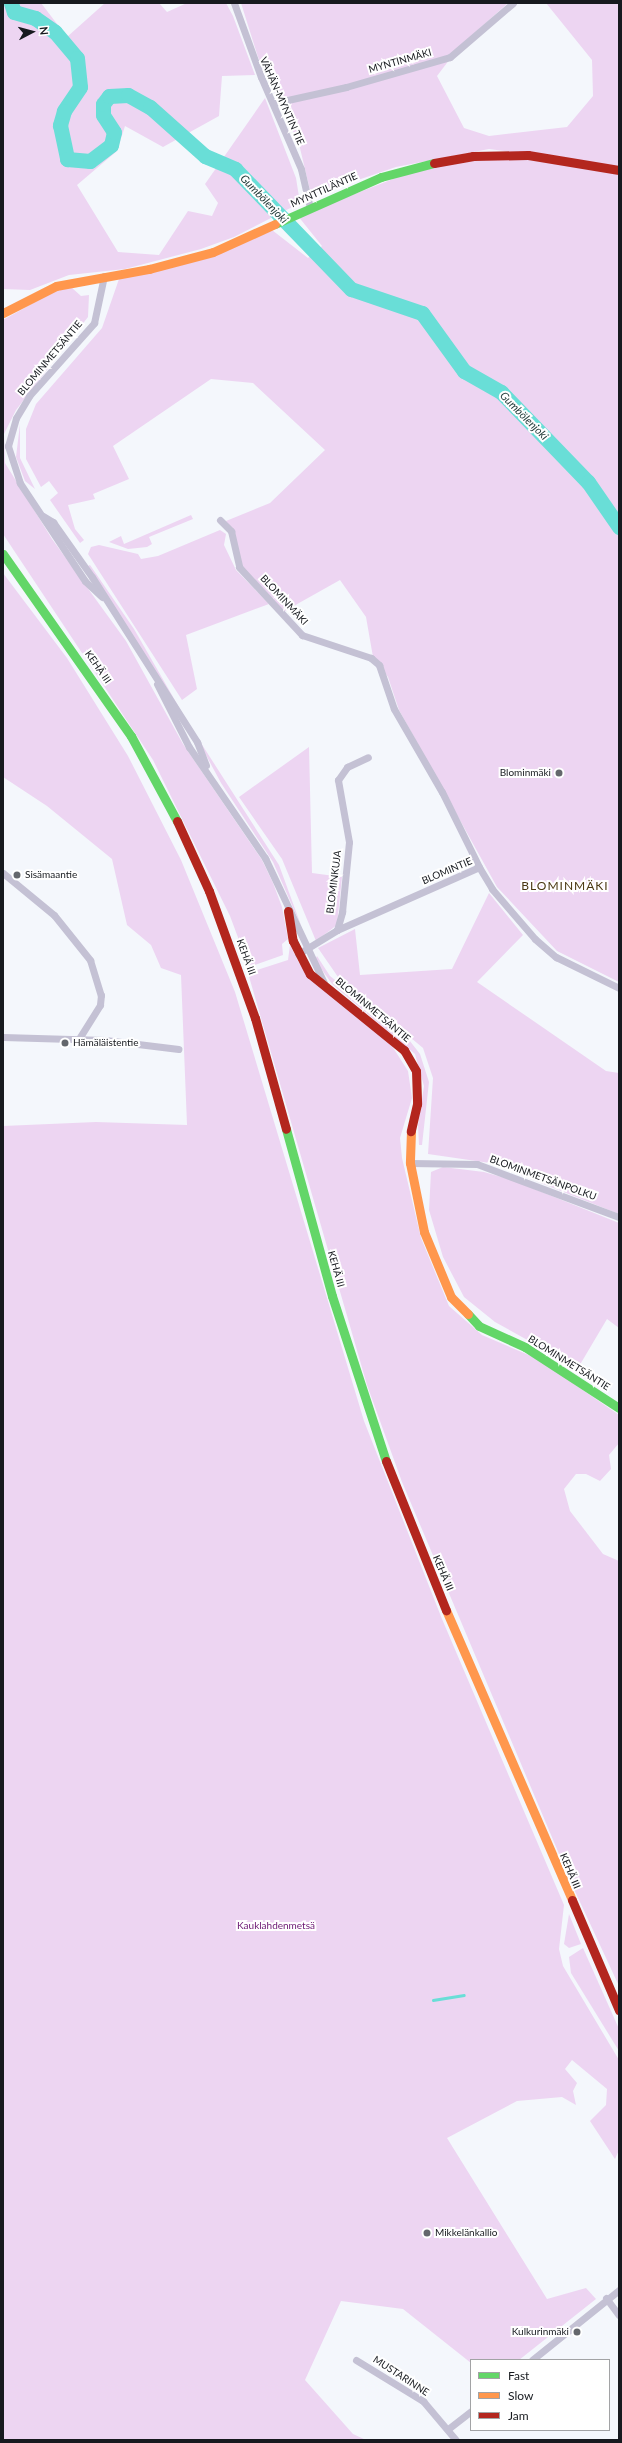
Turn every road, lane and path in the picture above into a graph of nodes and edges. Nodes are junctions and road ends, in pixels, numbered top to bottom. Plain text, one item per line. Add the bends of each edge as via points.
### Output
1 (234, 3) edge
2 (513, 3) edge
3 (274, 103) junction
4 (619, 170) edge
5 (310, 207) junction
6 (104, 276) junction
7 (3, 313) edge
8 (220, 520) dead end
9 (3, 554) edge
10 (368, 757) dead end
11 (479, 867) junction
12 (3, 874) edge
13 (288, 910) junction
14 (336, 930) junction
15 (307, 950) junction
16 (298, 954) junction
17 (324, 983) junction
18 (619, 988) edge
19 (3, 1038) edge
20 (79, 1039) junction
21 (178, 1049) dead end
22 (410, 1163) junction
23 (619, 1217) edge
24 (619, 1408) edge
25 (619, 2010) edge
26 (619, 2290) edge
27 (606, 2298) junction
28 (619, 2314) edge
29 (533, 2359) edge
30 (356, 2360) dead end
31 (470, 2412) edge
32 (448, 2429) junction
33 (456, 2440) edge

1 - 3 street, VÄHÄN-MYNTIN TIE via 256,66
2 - 3 street, MYNTINMÄKI via 450,57 346,87
3 - 5 street, VÄHÄN-MYNTIN TIE via 301,169
4 - 5 main road, MYNTTILÄNTIE via 528,155 473,156 382,178
5 - 6 main road, MYNTTILÄNTIE via 196,258
6 - 7 main road, MYNTTILÄNTIE via 56,286
6 - 13 street, BLOMINMETSÄNTIE via 94,323 29,396 10,433 8,446 13,469 43,515 76,552 157,684 197,742 210,774 266,858
8 - 11 street, BLOMINMÄKI via 231,531 239,567 302,635 371,658 379,664 394,709 442,792
9 - 25 main road, KEHÄ III via 131,736 182,830 209,891 255,1018 332,1296 376,1436
10 - 14 street, BLOMINKUJA via 347,767 338,780 349,842 342,912
11 - 14 street, BLOMINTIE
11 - 18 street, BLOMINTIE via 492,889 535,939 556,957
12 - 20 street via 30,893 69,933 90,960 101,995 100,1005
13 - 15 street, BLOMINMETSÄNTIE
13 - 16 main road, BLOMINMETSÄNTIE
14 - 15 street, BLOMINTIE
15 - 16 street, BLOMINTIE
15 - 17 street, BLOMINMETSÄNTIE
16 - 17 main road, BLOMINMETSÄNTIE via 310,974
17 - 22 main road, BLOMINMETSÄNTIE via 411,1060 418,1087 409,1139
19 - 20 street
20 - 21 street
22 - 23 street, BLOMINMETSÄNPOLKU via 477,1164
22 - 24 main road, BLOMINMETSÄNTIE via 419,1212 432,1254 460,1308 479,1326 525,1347
26 - 27 street
27 - 28 street
27 - 29 street
30 - 32 street, MUSTARINNE via 423,2401
31 - 32 street
32 - 33 street, MUSTARINNE

